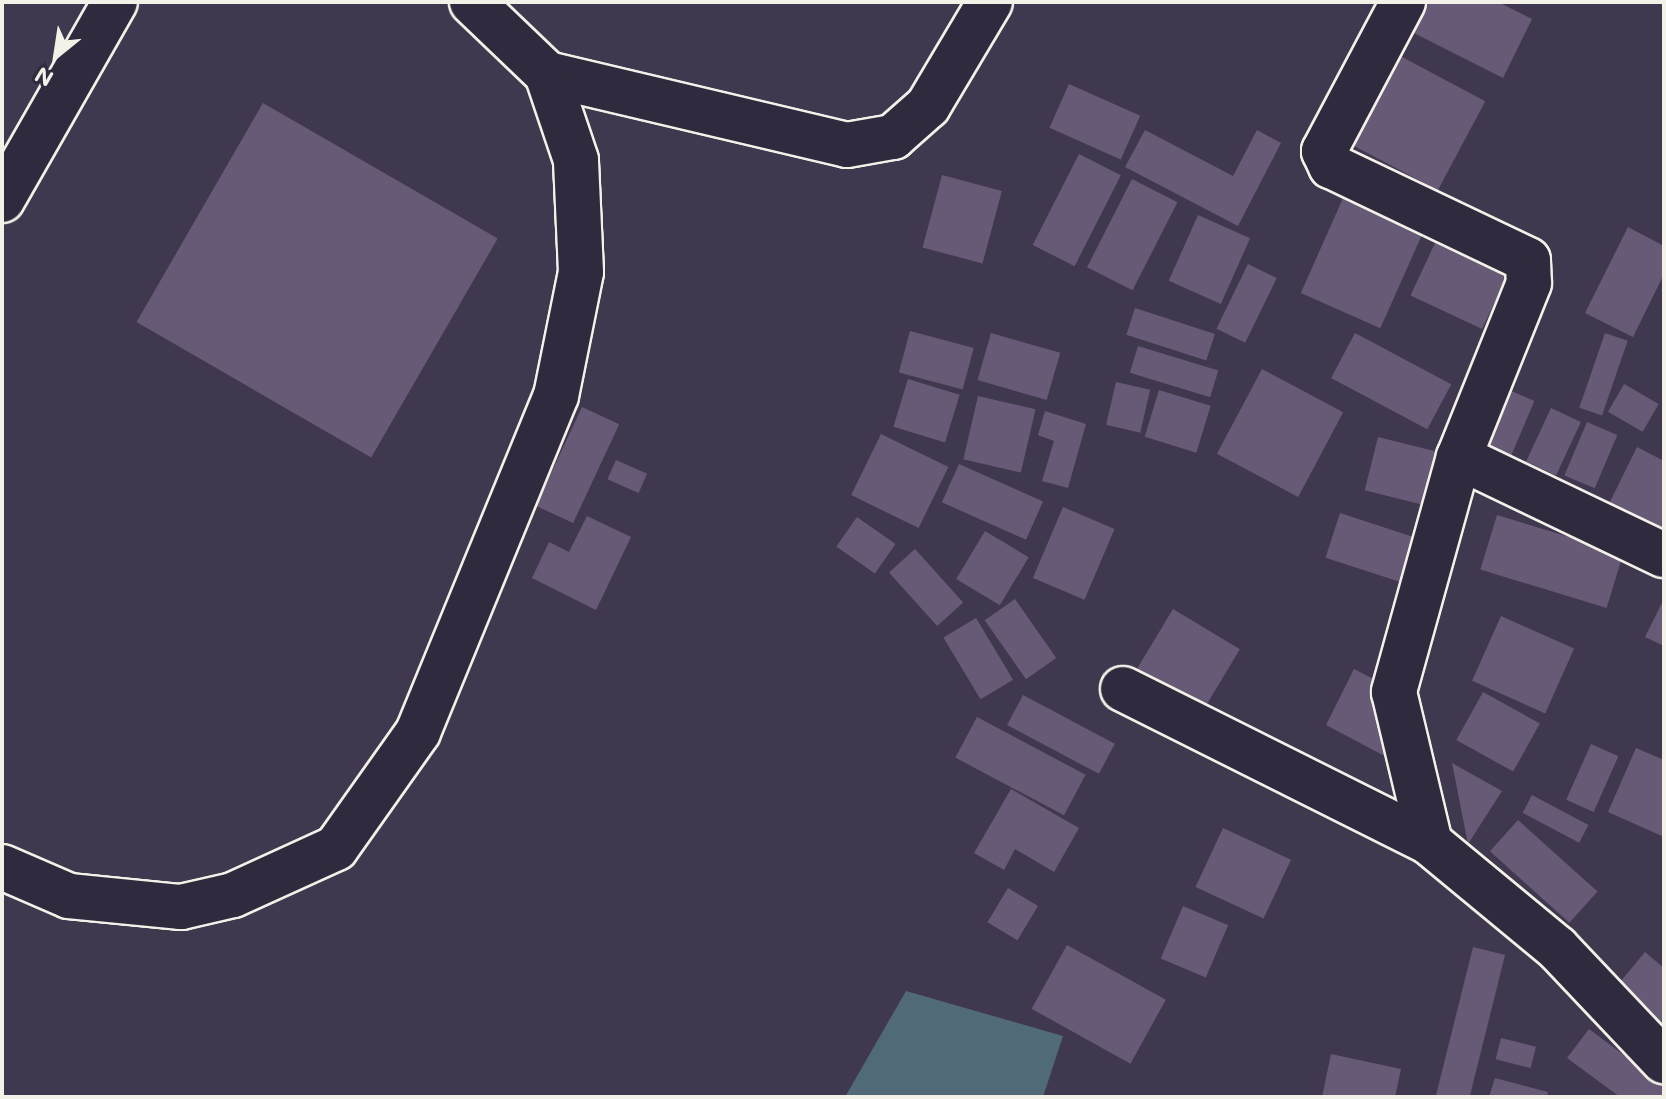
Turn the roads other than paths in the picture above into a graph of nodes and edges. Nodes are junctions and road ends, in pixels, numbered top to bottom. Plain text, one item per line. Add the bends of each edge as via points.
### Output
1 (115, 2) edge
2 (472, 2) edge
3 (990, 2) edge
4 (1403, 2) edge
5 (547, 74) junction
6 (2, 200) edge
7 (1459, 457) junction
8 (1664, 555) edge
9 (1123, 689) dead end
10 (1430, 843) junction
11 (2, 867) edge
12 (1664, 1061) edge

1 - 6 street
2 - 5 street
3 - 5 street via 928,106 893,137 847,145
4 - 7 street via 1324,151 1331,166 1528,260 1529,283
5 - 11 street via 576,160 581,207 571,347 418,732 380,793 336,848 233,895 181,907 69,896
7 - 8 street
7 - 10 street via 1394,692
9 - 10 street
10 - 12 street via 1557,948

